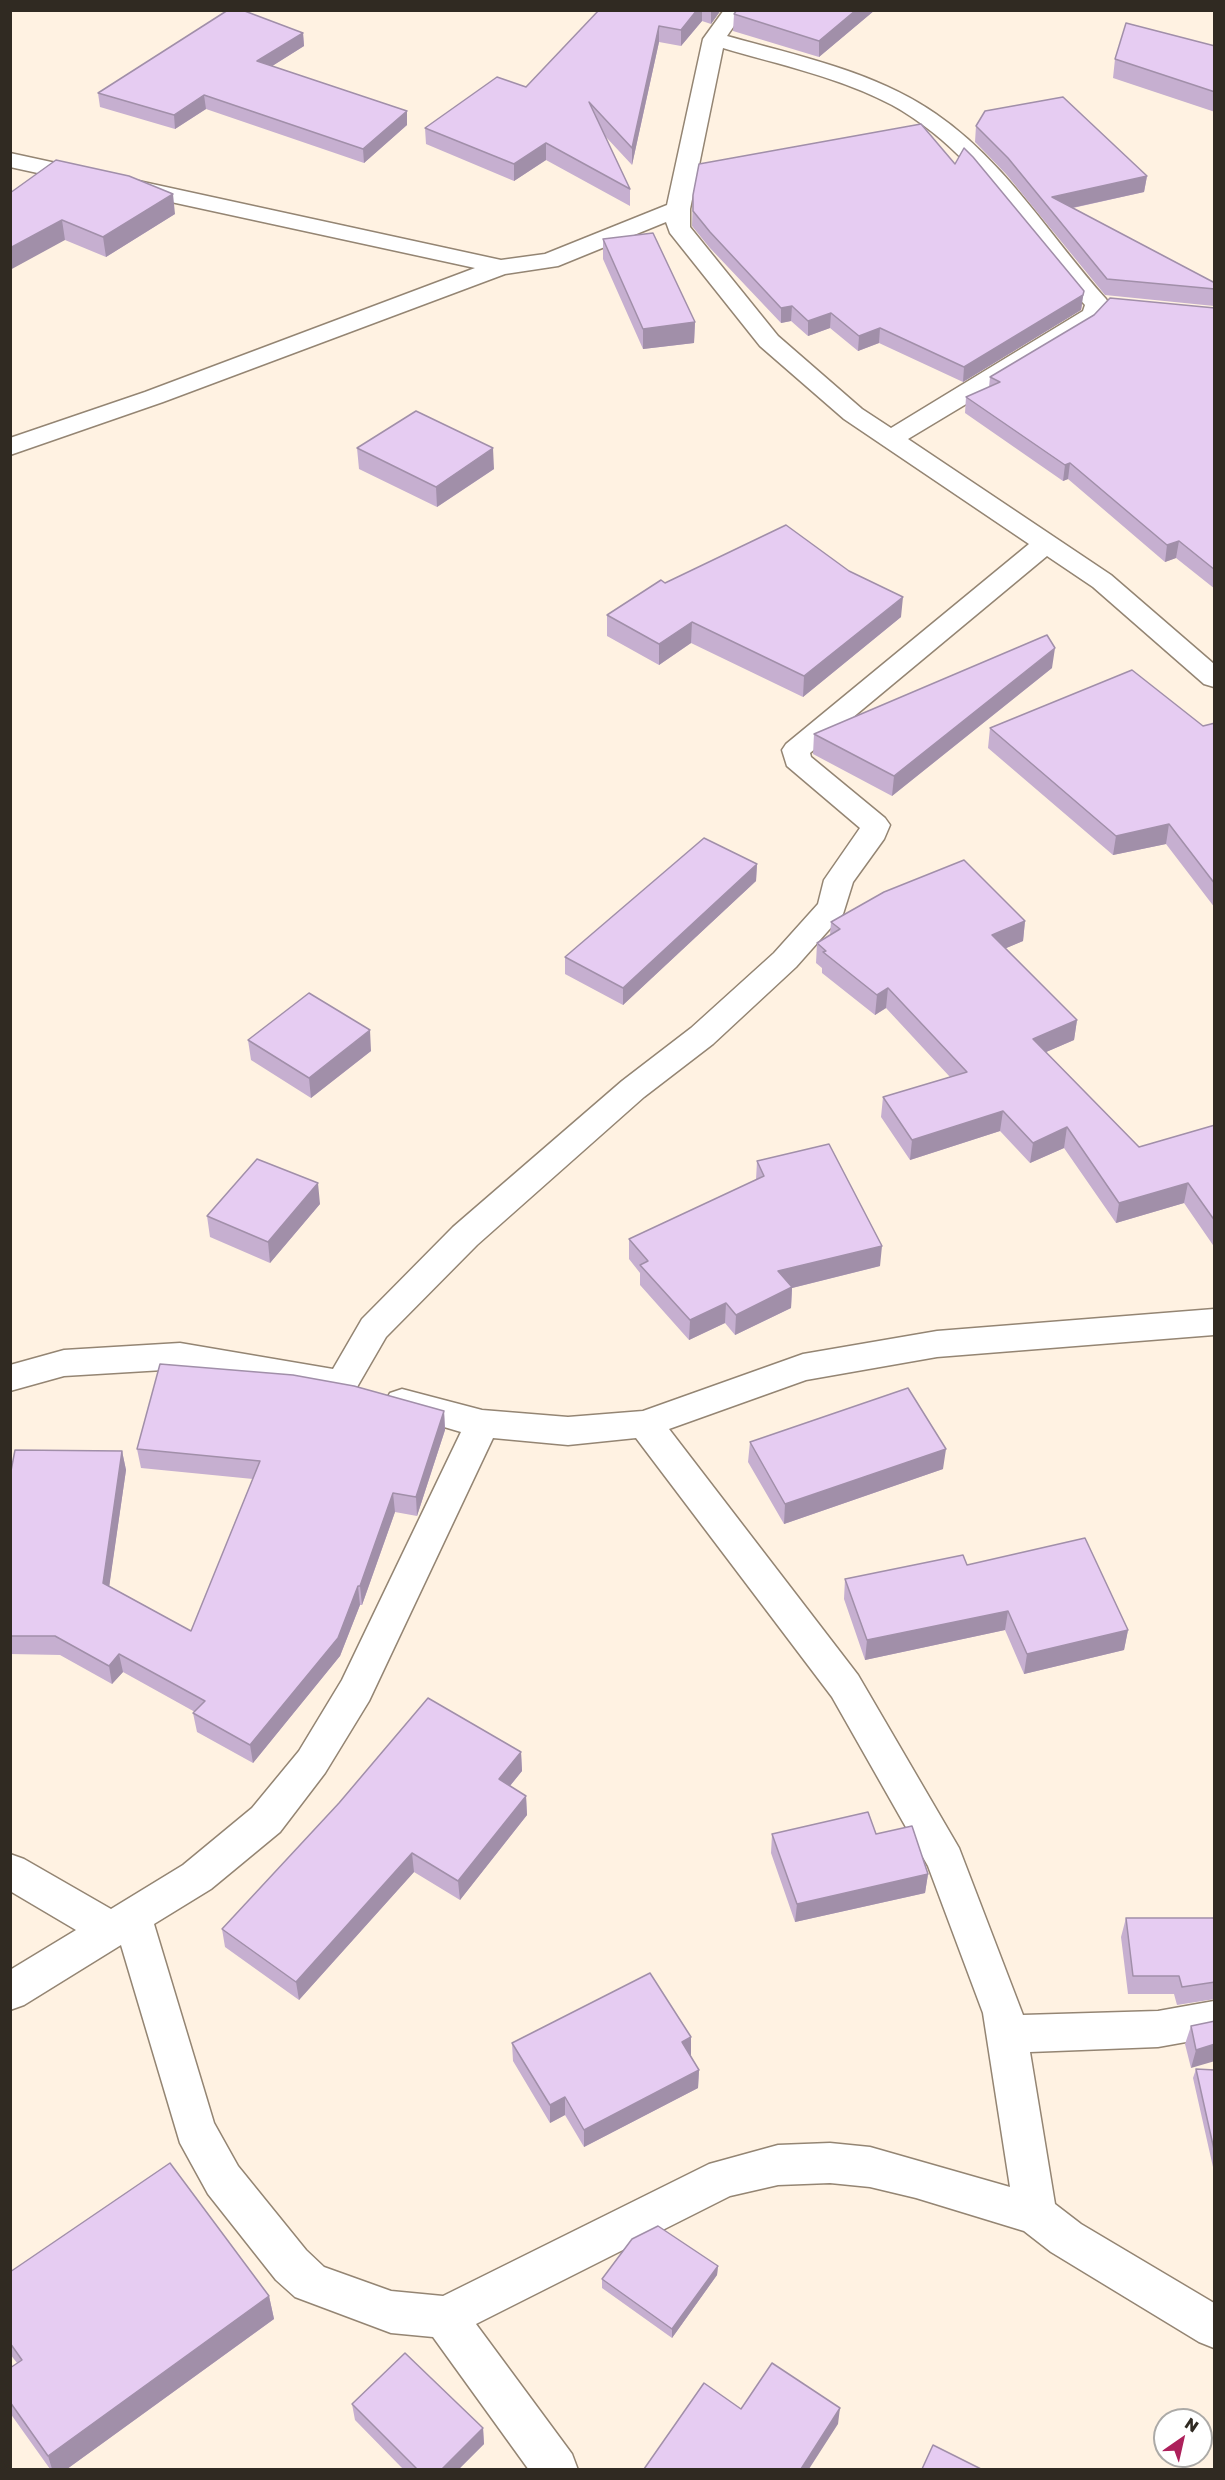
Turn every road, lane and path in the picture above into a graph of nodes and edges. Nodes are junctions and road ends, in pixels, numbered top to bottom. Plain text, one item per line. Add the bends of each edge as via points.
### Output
1 (735, 10) edge
2 (714, 39) junction
3 (10, 160) edge
4 (678, 209) junction
5 (501, 267) junction
6 (890, 439) junction
7 (10, 447) edge
8 (1046, 543) junction
9 (1215, 678) edge
10 (1215, 1322) edge
11 (10, 1378) edge
12 (340, 1385) junction
13 (482, 1424) junction
14 (645, 1424) junction
15 (10, 1871) edge
16 (121, 1923) junction
17 (10, 1992) edge
18 (1215, 2019) edge
19 (1007, 2034) junction
20 (1036, 2215) junction
21 (445, 2317) junction
22 (1215, 2327) edge
23 (556, 2469) edge

1 - 2 street
2 - 4 street
2 - 6 street via 849,79 900,101 925,117 985,169 1109,305
3 - 5 street
4 - 5 street via 550,261
4 - 6 street via 678,228 769,341 853,414
5 - 7 street
6 - 8 street
8 - 9 street via 1102,581
8 - 12 street via 796,750 797,760 875,825 839,880 832,907 785,960 702,1036 624,1096 465,1236 374,1328
10 - 14 street via 937,1344 803,1367
11 - 12 street via 64,1363 180,1356
12 - 13 street
13 - 14 street via 568,1431
13 - 16 street via 356,1690 312,1762 266,1820 197,1877
14 - 19 street via 845,1686 945,1860 1003,2013
15 - 16 street
16 - 17 street
16 - 21 street via 195,2129 223,2180 291,2265 310,2282 391,2312
18 - 19 street via 1158,2029
19 - 20 street
20 - 21 street via 870,2166 778,2165 724,2178
20 - 22 street via 1066,2238
21 - 23 street

